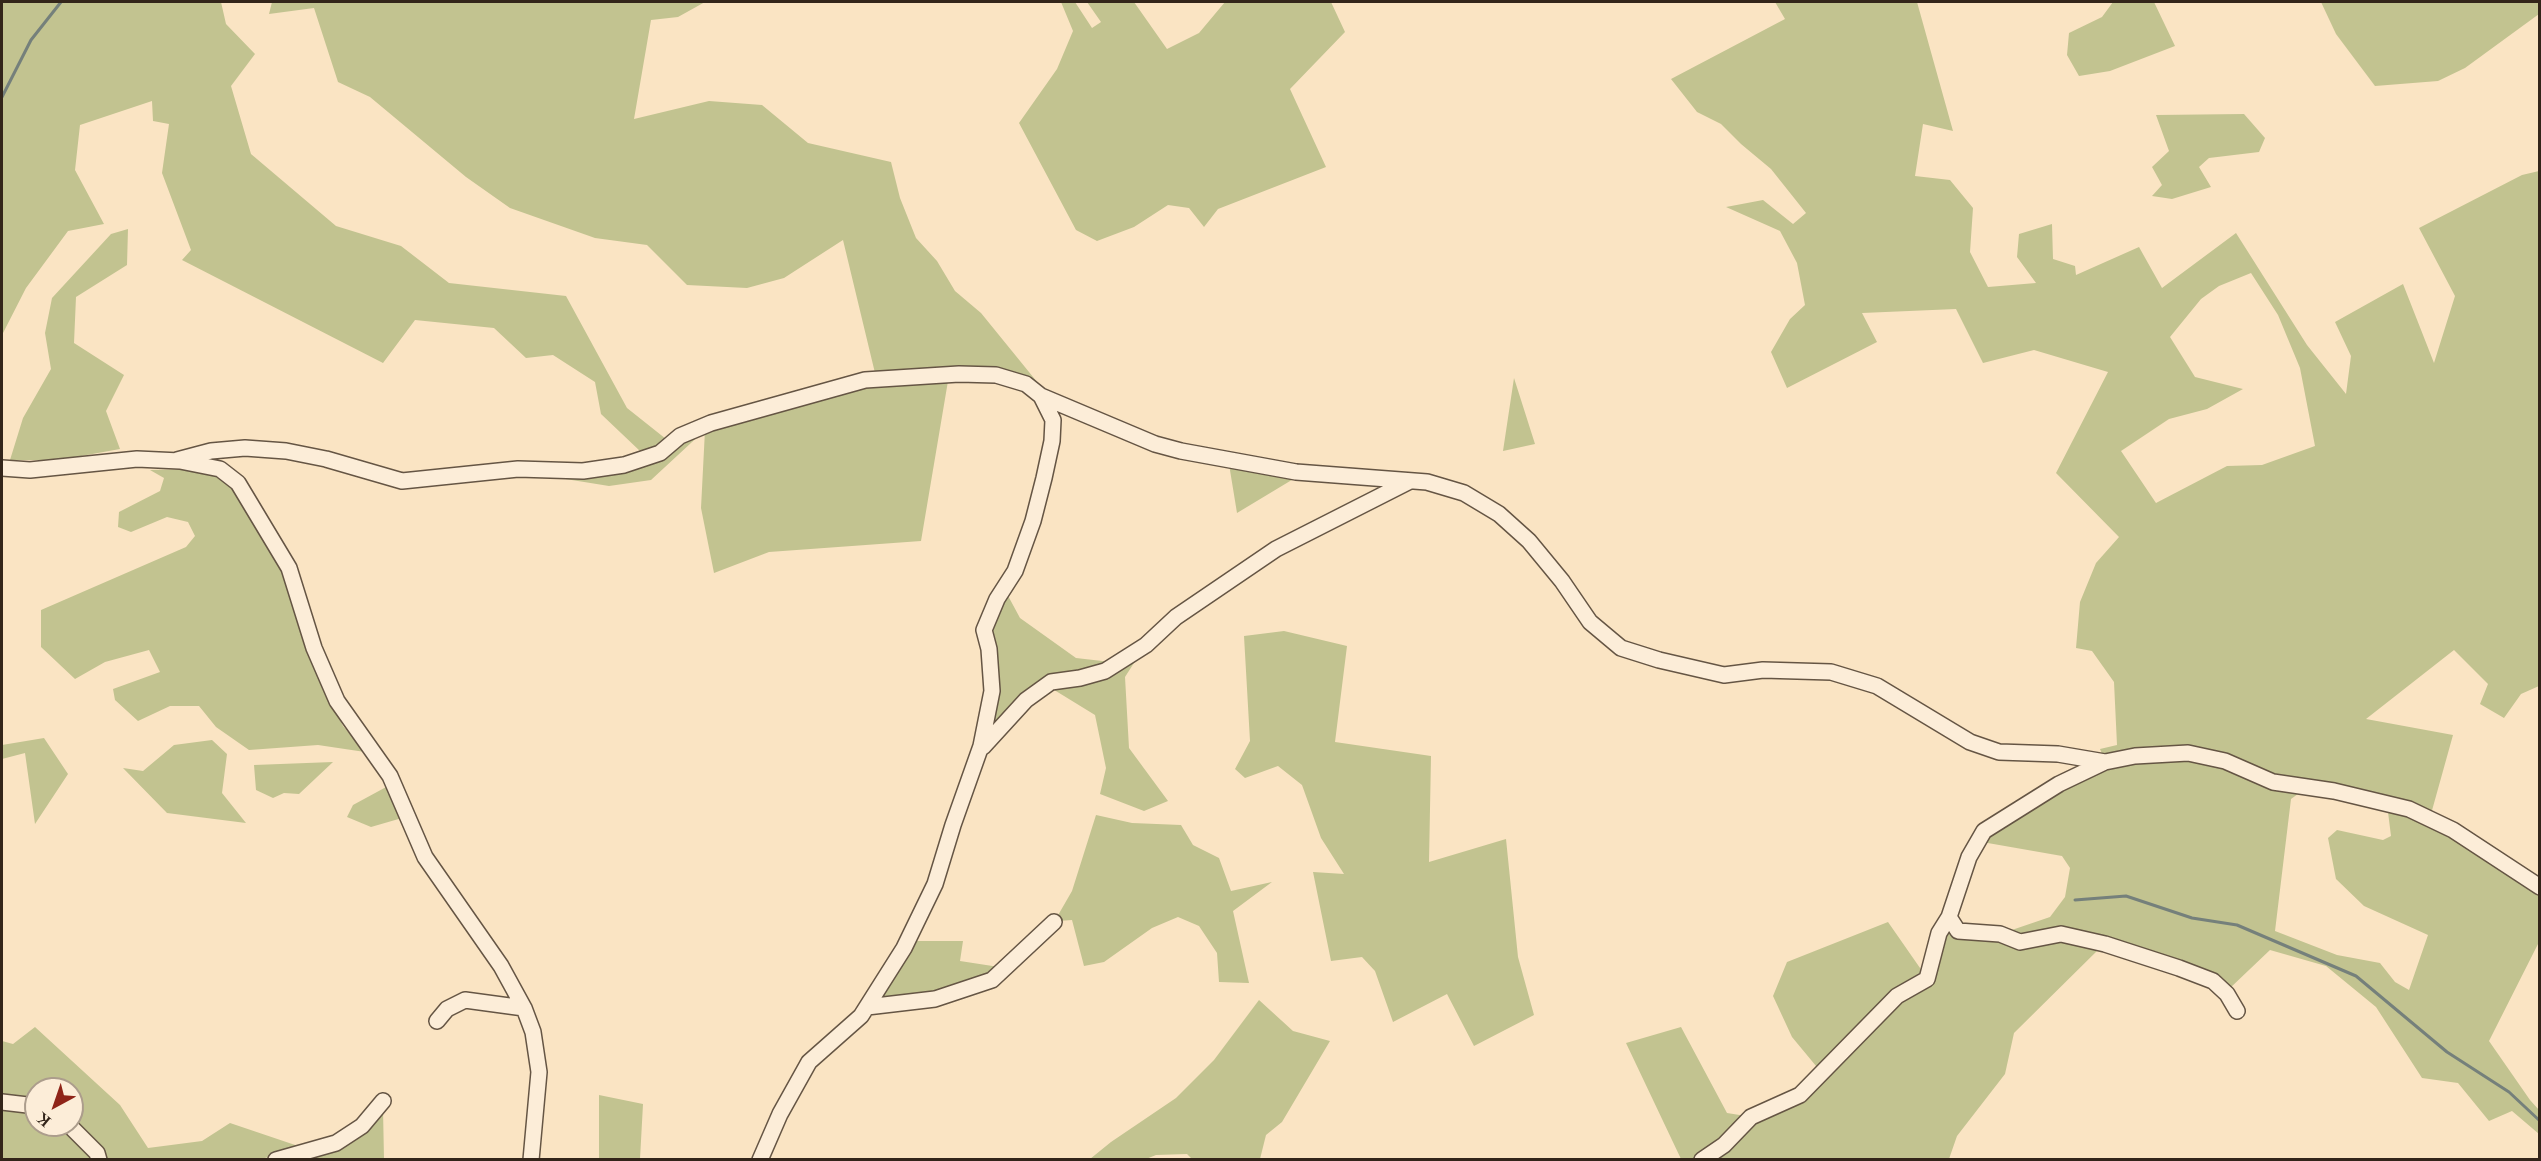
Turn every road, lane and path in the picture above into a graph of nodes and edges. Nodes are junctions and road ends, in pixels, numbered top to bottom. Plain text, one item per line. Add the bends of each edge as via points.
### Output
1 (1041, 396) junction
2 (177, 460) junction
3 (2, 468) edge
4 (1410, 482) junction
5 (979, 752) junction
6 (2105, 762) junction
7 (2540, 886) edge
8 (1949, 917) junction
9 (1054, 922) dead end
10 (867, 1007) junction
11 (524, 1008) junction
12 (2237, 1011) dead end
13 (437, 1021) dead end
14 (383, 1101) dead end
15 (2, 1102) edge
16 (24, 1105) edge
17 (81, 1137) edge
18 (99, 1160) edge
19 (276, 1160) edge
20 (531, 1160) edge
21 (760, 1160) edge
22 (1702, 1160) edge

1 - 2 street via 1026,384 996,375 865,380 711,423 680,436 660,453 624,465 583,471 518,469 402,481 286,451 246,448 211,451
1 - 4 street via 1181,451 1296,472
1 - 5 street via 1053,420 1052,441 1033,521 1016,571 984,630 992,691
2 - 3 street via 137,459 30,470
2 - 11 street via 220,469 238,483 289,568 314,648 337,701 390,776 425,857 501,966
4 - 5 street via 1276,549 1105,671 1051,682 997,728
4 - 6 street via 1427,482 1464,493 1499,514 1536,549 1590,622 1621,648 1724,675 1763,670 1831,672 1877,686 1970,742 2000,752 2058,754
5 - 10 street via 935,884 904,948
6 - 7 street via 2188,753 2225,761 2273,782 2334,791 2409,809 2453,830
6 - 8 street via 2059,784 1984,831 1969,857
8 - 12 street via 1959,930 2000,934 2020,942 2061,934 2180,968 2213,981 2228,994
8 - 22 street via 1939,933 1927,979 1896,996 1800,1095 1750,1117 1724,1145
9 - 10 street via 992,980 935,999
10 - 21 street via 809,1062
11 - 13 street via 465,1000 447,1009
11 - 20 street via 533,1032 539,1072
14 - 19 street via 362,1126 336,1143
15 - 16 street
17 - 18 street

